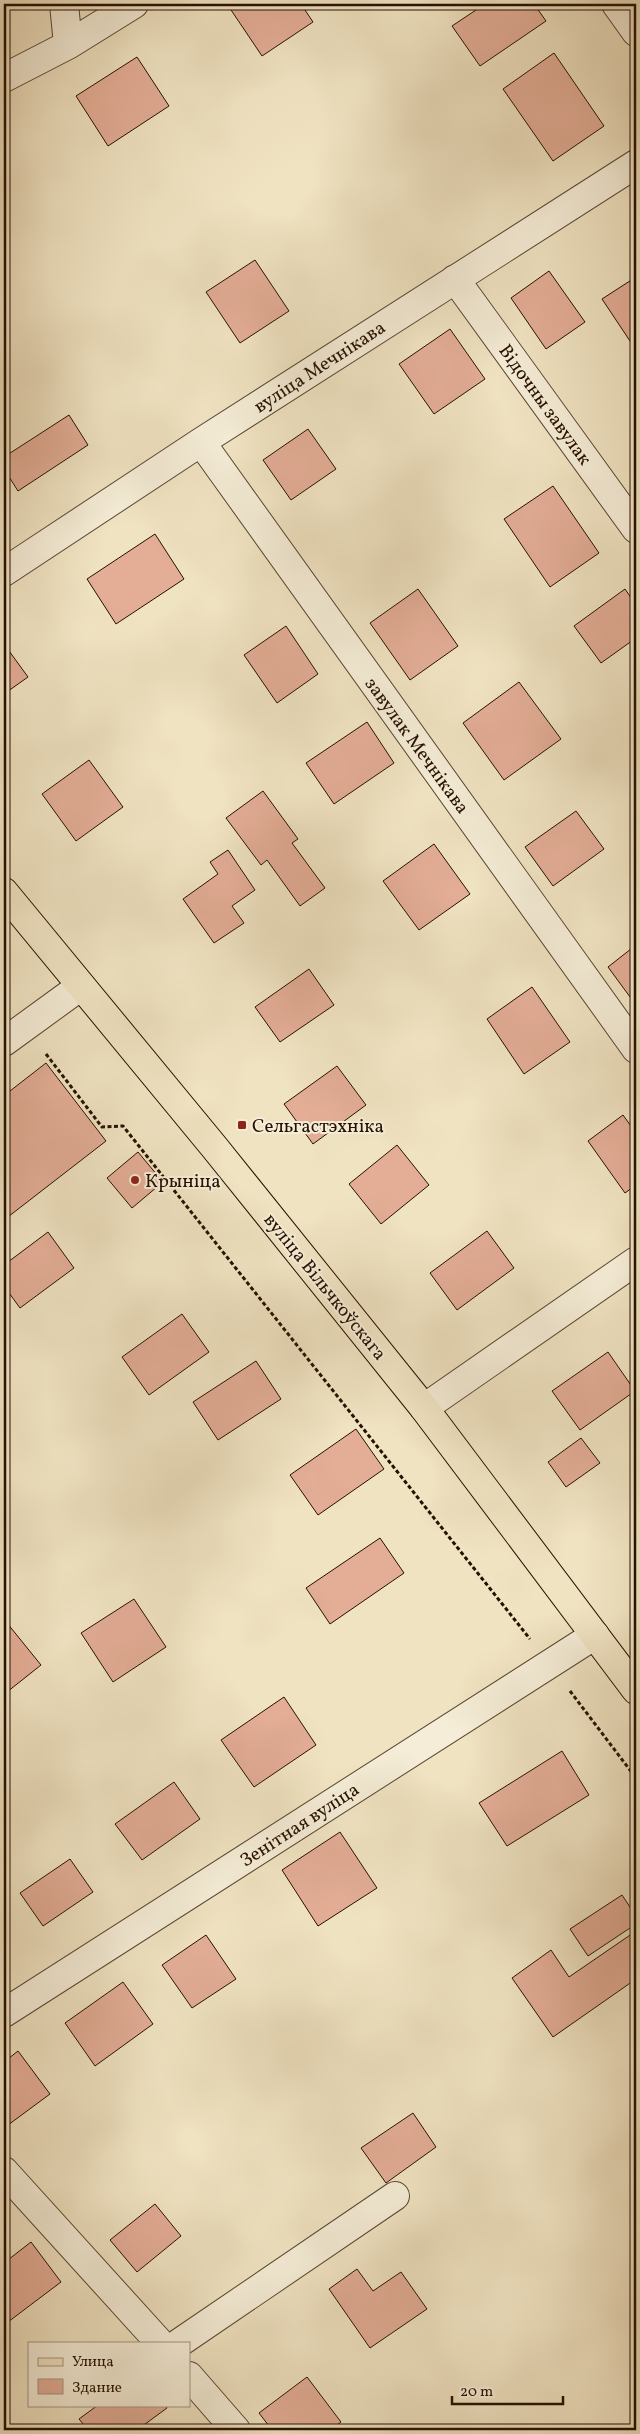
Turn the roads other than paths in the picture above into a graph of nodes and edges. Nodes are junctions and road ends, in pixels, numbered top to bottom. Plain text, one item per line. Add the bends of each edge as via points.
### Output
1 (64, 4) edge
2 (134, 4) edge
3 (616, 4) edge
4 (636, 32) edge
5 (68, 44) junction
6 (4, 78) edge
7 (636, 164) edge
8 (455, 279) junction
9 (201, 442) junction
10 (636, 529) edge
11 (4, 572) edge
12 (4, 892) edge
13 (81, 986) junction
14 (4, 1042) edge
15 (636, 1049) edge
16 (636, 1262) edge
17 (424, 1408) junction
18 (595, 1635) junction
19 (636, 1690) edge
20 (4, 2013) edge
21 (4, 2170) edge
22 (395, 2196) dead end
23 (159, 2342) edge
24 (180, 2342) edge
25 (190, 2377) edge
26 (236, 2430) edge

1 - 5 street
2 - 5 street
3 - 4 street
5 - 6 street
7 - 8 street, вуліца Мечнікава
8 - 9 street, вуліца Мечнікава
8 - 10 street, Відочны завулак
9 - 11 street, вуліца Мечнікава
9 - 15 street, завулак Мечнікава
12 - 13 main road, вуліца Вільчкоўскага
13 - 14 street
13 - 17 main road, вуліца Вільчкоўскага
16 - 17 street
17 - 18 main road, вуліца Вільчкоўскага
18 - 19 main road, вуліца Вільчкоўскага
18 - 20 street, Зенітная вуліца
21 - 23 street
22 - 24 street
25 - 26 street

